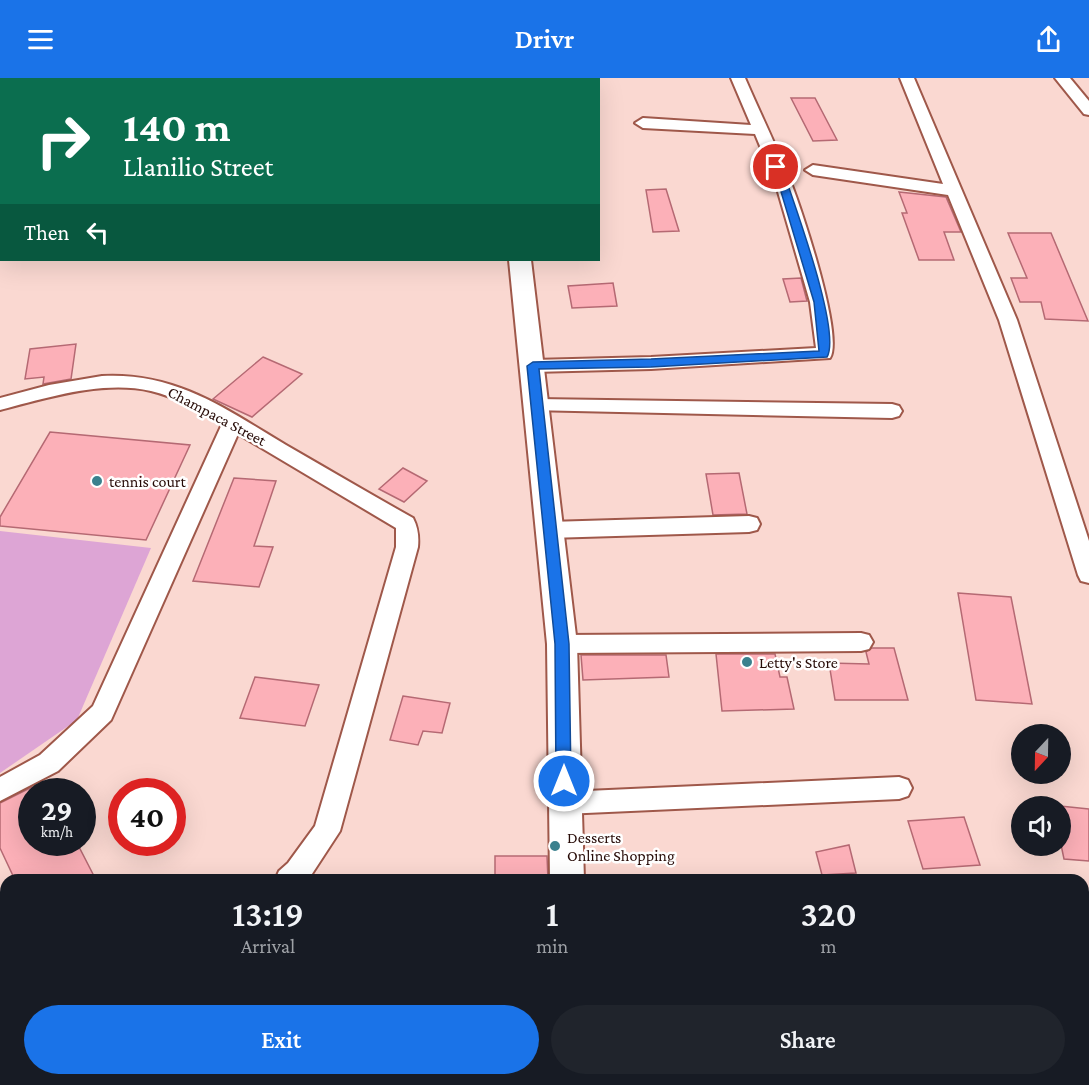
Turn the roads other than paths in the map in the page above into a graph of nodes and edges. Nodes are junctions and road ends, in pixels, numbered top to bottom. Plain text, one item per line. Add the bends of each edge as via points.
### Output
1 (738, 78) edge
2 (908, 78) edge
3 (1062, 78) edge
4 (1089, 111) edge
5 (643, 123) dead end
6 (760, 130) junction
7 (813, 170) dead end
8 (955, 191) junction
9 (520, 261) edge
10 (533, 366) junction
11 (0, 404) edge
12 (537, 405) junction
13 (892, 411) dead end
14 (233, 422) junction
15 (749, 524) dead end
16 (549, 530) junction
17 (1089, 575) edge
18 (861, 642) dead end
19 (562, 644) junction
20 (899, 788) dead end
21 (0, 790) edge
22 (564, 803) junction
23 (296, 874) edge
24 (567, 874) edge

1 - 6 street
2 - 8 street
3 - 4 street
5 - 6 street
6 - 10 street via 784,185 819,302 823,354
7 - 8 street
8 - 17 street via 1008,320
9 - 10 street
10 - 12 street
11 - 14 street, Champaca Street via 67,389 135,382 170,389
12 - 13 street
12 - 16 street
14 - 21 street via 102,713 49,763
14 - 23 street, Champaca Street via 405,524 408,534 327,831
15 - 16 street
16 - 19 street
18 - 19 street
19 - 22 street
20 - 22 street
22 - 24 street

